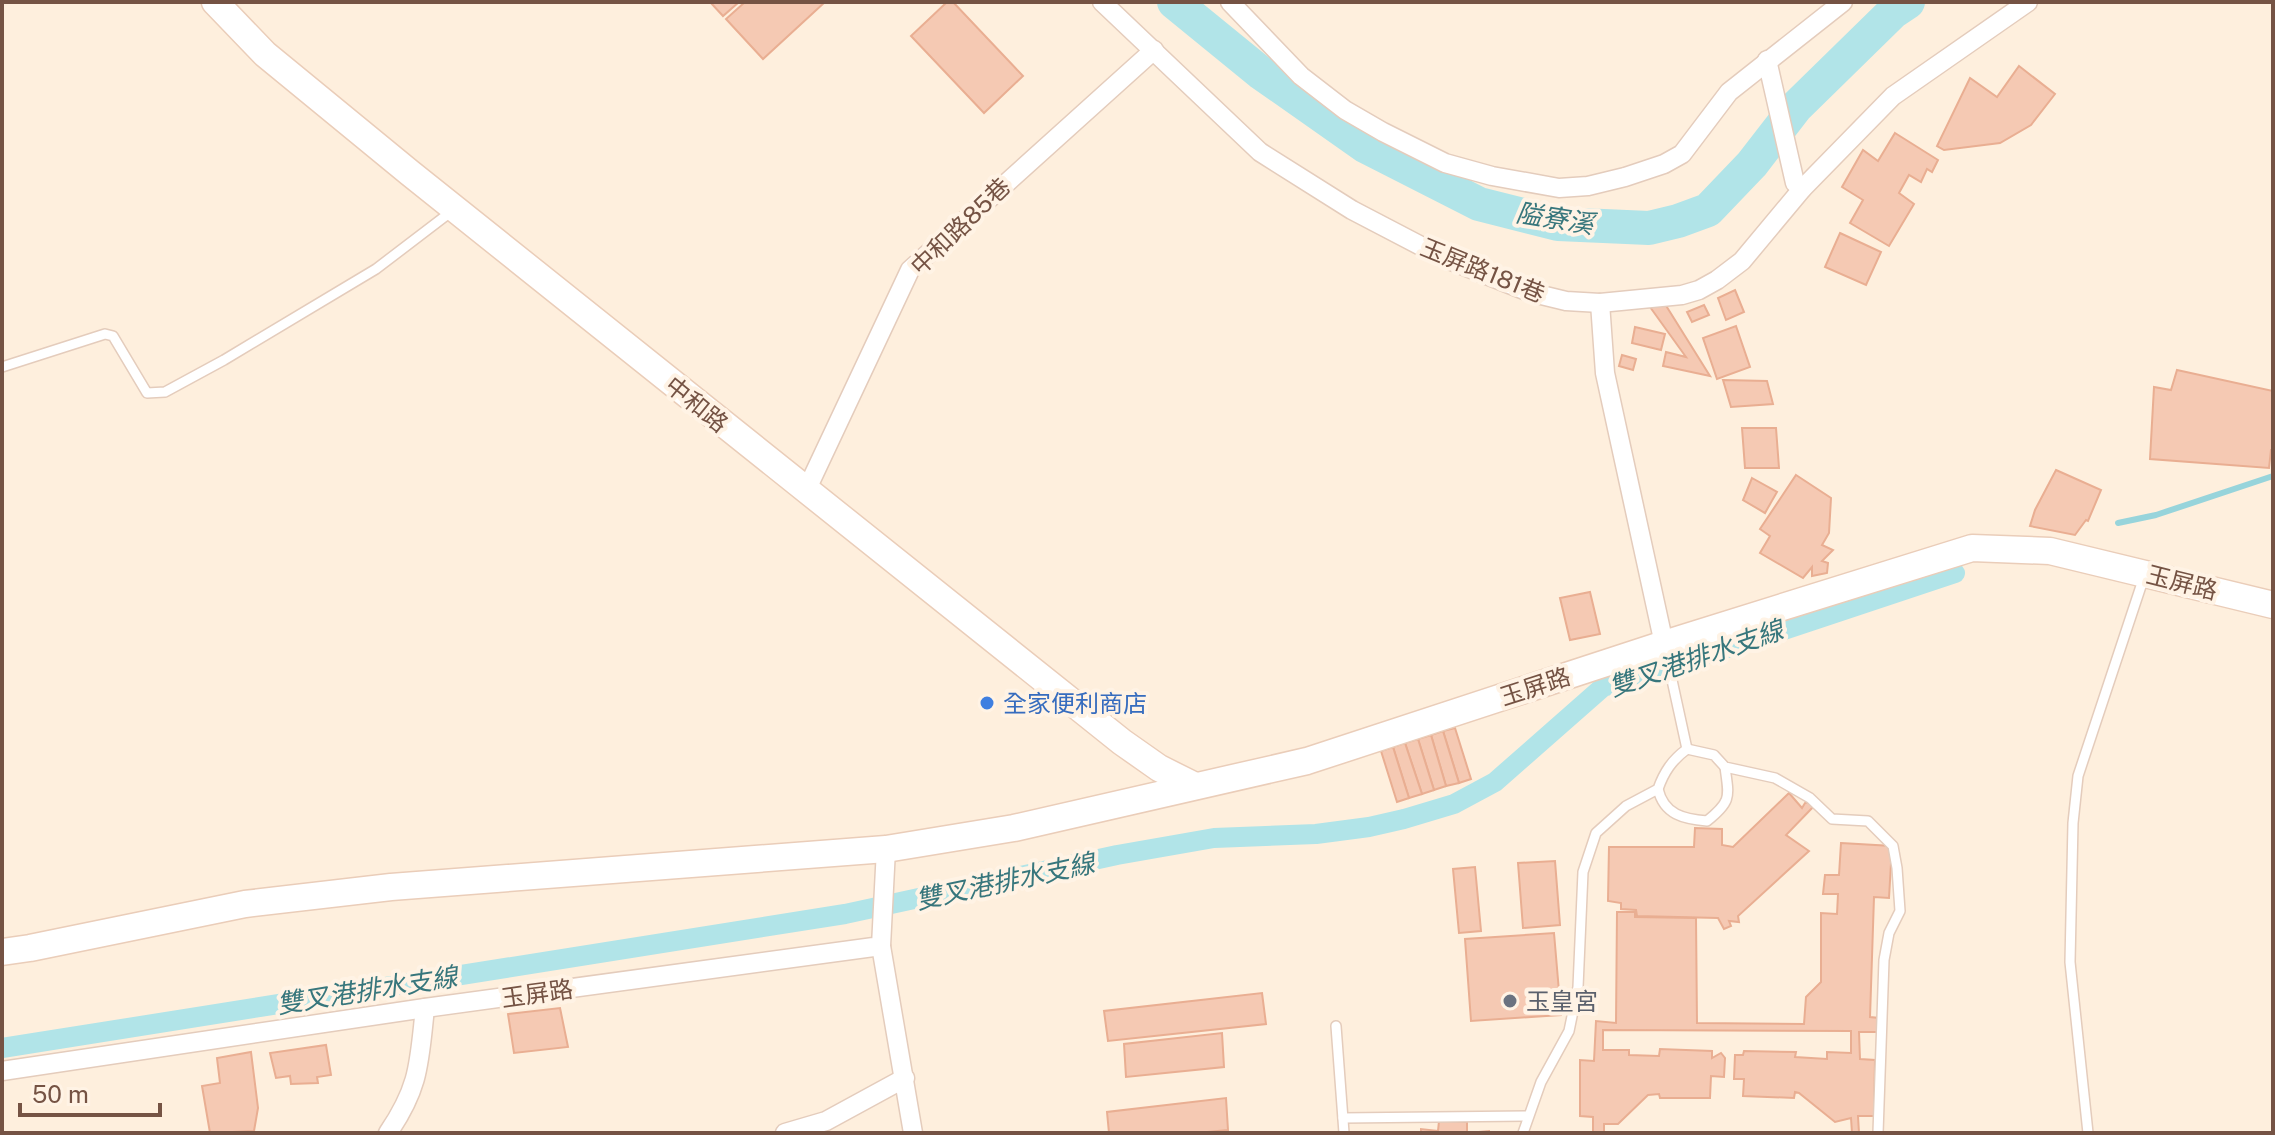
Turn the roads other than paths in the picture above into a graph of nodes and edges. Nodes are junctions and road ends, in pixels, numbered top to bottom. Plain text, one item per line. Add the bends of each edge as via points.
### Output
1 (215, 2) edge
2 (1102, 2) edge
3 (1230, 2) edge
4 (1843, 2) edge
5 (2028, 2) edge
6 (1154, 50) junction
7 (1768, 68) junction
8 (1799, 186) junction
9 (455, 209) junction
10 (1600, 303) junction
11 (2, 367) edge
12 (806, 491) junction
13 (2145, 574) junction
14 (2273, 605) edge
15 (1664, 644) junction
16 (1687, 749) junction
17 (1725, 767) junction
18 (1195, 786) junction
19 (1658, 789) junction
20 (886, 849) junction
21 (881, 946) junction
22 (2, 952) edge
23 (425, 1008) junction
24 (1336, 1026) dead end
25 (2, 1071) edge
26 (905, 1078) junction
27 (1528, 1116) junction
28 (1343, 1118) junction
29 (388, 1133) edge
30 (785, 1133) edge
31 (913, 1133) edge
32 (1344, 1133) edge
33 (1523, 1133) edge
34 (1878, 1133) edge
35 (2088, 1133) edge

1 - 9 street, 中和路 via 265,54
2 - 6 street, 玉屏路181巷
3 - 7 street via 1301,76 1383,132 1445,163 1559,188 1625,177 1682,154 1729,92
4 - 7 street
5 - 8 street, 玉屏路181巷 via 1893,96
6 - 10 street, 玉屏路181巷 via 1260,152 1352,210 1444,258 1529,292
6 - 12 street, 中和路85巷 via 910,270
7 - 8 street
8 - 10 street, 玉屏路181巷 via 1742,261 1699,290
9 - 11 lane via 376,269 165,392 147,393 113,336 105,334
9 - 12 street, 中和路
10 - 15 street via 1605,373
12 - 18 street, 中和路 via 1122,742
13 - 14 street, 玉屏路
13 - 15 street, 玉屏路 via 2050,551 1972,548
13 - 35 lane via 2078,776 2074,807 2070,962
15 - 16 lane
15 - 18 street, 玉屏路 via 1307,761
16 - 17 lane via 1714,755
16 - 19 lane via 1676,757
17 - 19 lane via 1729,793 1724,808 1707,821 1672,813
17 - 34 lane via 1775,778 1810,798 1832,819 1868,821 1893,846 1900,911 1884,960
18 - 20 street, 玉屏路 via 1014,828
19 - 27 lane via 1626,806 1596,833 1583,872 1578,987 1569,1031
20 - 21 street
20 - 22 street, 玉屏路 via 391,887 245,904
21 - 23 street, 玉屏路
21 - 26 street
23 - 25 street, 玉屏路
23 - 29 street via 418,1075
24 - 28 lane
26 - 30 street via 826,1121
26 - 31 street
27 - 28 lane
27 - 33 lane
28 - 32 lane

